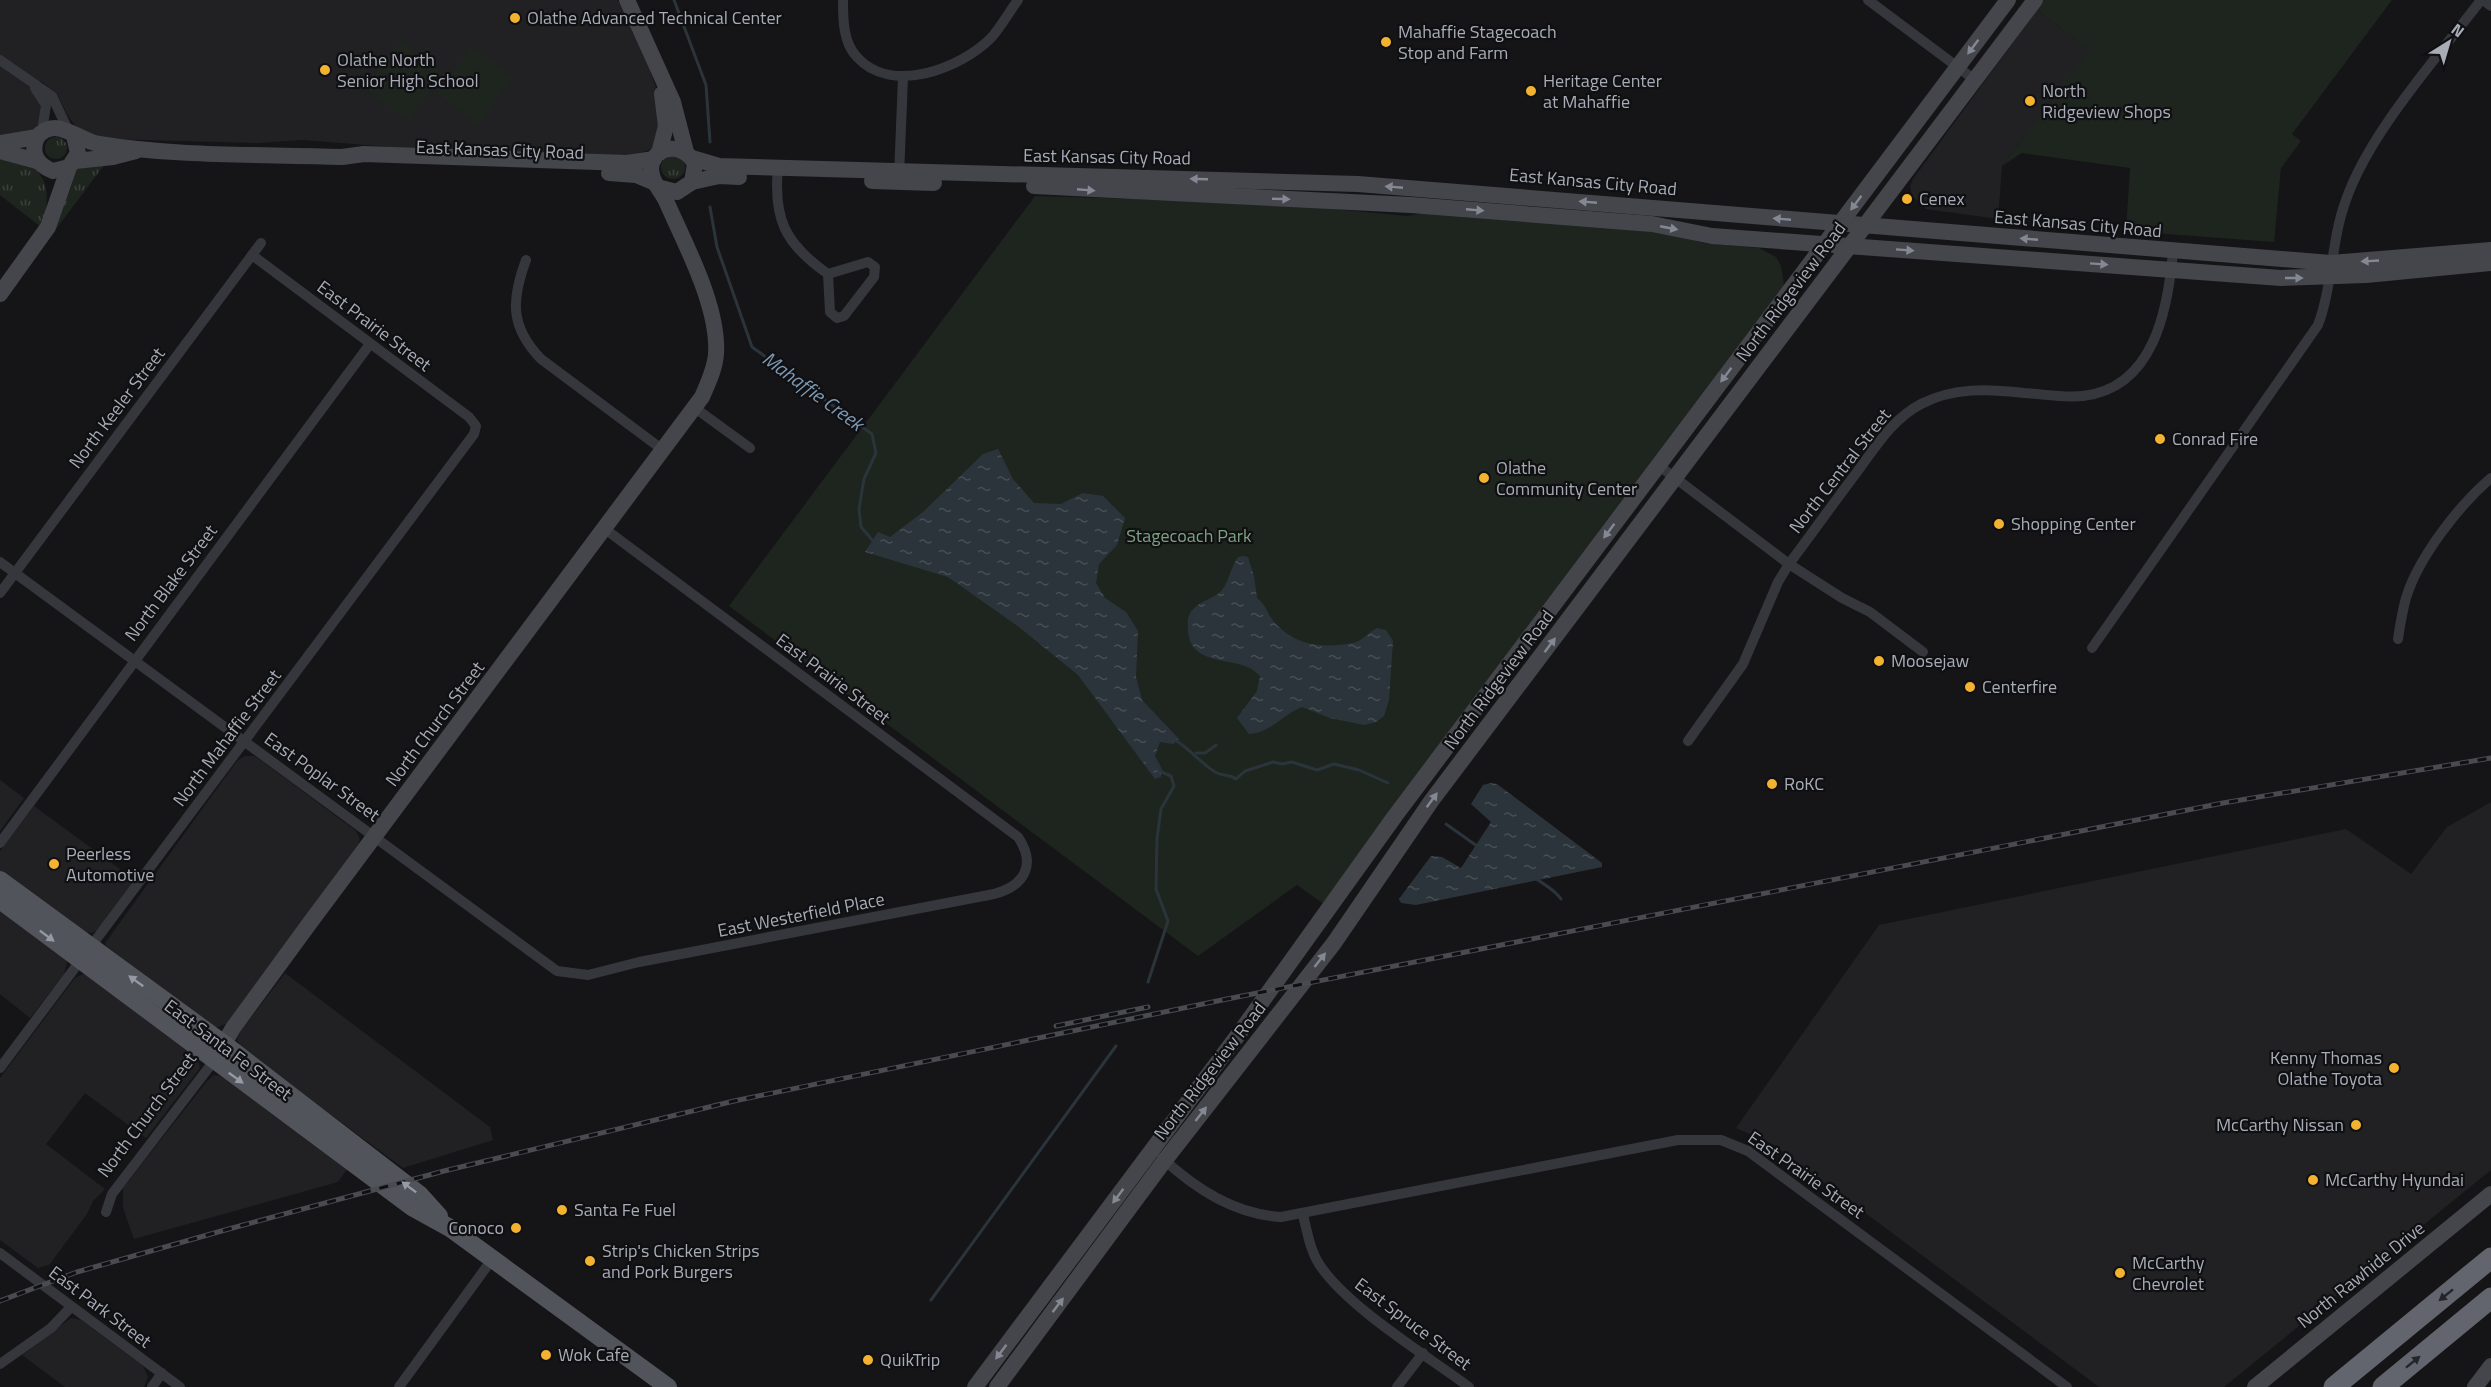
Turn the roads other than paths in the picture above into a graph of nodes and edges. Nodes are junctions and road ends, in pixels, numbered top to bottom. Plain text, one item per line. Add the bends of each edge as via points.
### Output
1 (627, 0) edge
2 (843, 0) edge
3 (1018, 0) edge
4 (1868, 0) edge
5 (2008, 0) edge
6 (2035, 0) edge
7 (2482, 0) edge
8 (2491, 6) edge
9 (0, 60) edge
10 (1957, 67) junction
11 (658, 69) junction
12 (903, 77) junction
13 (1975, 80) junction
14 (31, 83) junction
15 (71, 133) junction
16 (40, 134) junction
17 (0, 143) edge
18 (136, 151) junction
19 (0, 152) edge
20 (689, 155) junction
21 (656, 156) junction
22 (342, 157) junction
23 (41, 164) junction
24 (72, 164) junction
25 (778, 173) junction
26 (899, 177) junction
27 (689, 185) junction
28 (658, 186) junction
29 (52, 216) junction
30 (1841, 224) junction
31 (1865, 226) junction
32 (682, 238) junction
33 (261, 243) dead end
34 (1825, 245) junction
35 (1850, 247) junction
36 (2491, 250) edge
37 (2173, 252) junction
38 (252, 255) junction
39 (526, 260) dead end
40 (2491, 263) edge
41 (2171, 270) junction
42 (2330, 270) junction
43 (828, 274) junction
44 (0, 294) edge
45 (370, 344) junction
46 (695, 408) junction
47 (476, 426) joint
48 (750, 448) dead end
49 (663, 450) junction
50 (1658, 465) junction
51 (1676, 478) junction
52 (2491, 478) edge
53 (605, 529) junction
54 (0, 562) edge
55 (1789, 564) junction
56 (15, 573) junction
57 (0, 593) edge
58 (2398, 639) dead end
59 (2092, 648) dead end
60 (1923, 652) dead end
61 (134, 659) junction
62 (245, 741) junction
63 (1688, 741) dead end
64 (375, 837) junction
65 (0, 843) edge
66 (1027, 865) joint
67 (0, 880) edge
68 (0, 900) edge
69 (85, 954) junction
70 (568, 974) joint
71 (224, 1044) junction
72 (213, 1062) junction
73 (0, 1068) edge
74 (1159, 1155) junction
75 (2491, 1194) edge
76 (106, 1212) dead end
77 (1303, 1215) junction
78 (450, 1228) junction
79 (0, 1253) edge
80 (493, 1258) junction
81 (2491, 1258) edge
82 (2491, 1298) edge
83 (71, 1307) junction
84 (1423, 1353) junction
85 (0, 1364) edge
86 (2491, 1366) edge
87 (162, 1374) junction
88 (152, 1387) edge
89 (180, 1387) edge
90 (399, 1387) edge
91 (668, 1387) edge
92 (975, 1387) edge
93 (997, 1387) edge
94 (1397, 1387) edge
95 (1469, 1387) edge
96 (2067, 1387) edge
97 (2255, 1387) edge
98 (2334, 1387) edge
99 (2383, 1387) edge
100 (2475, 1387) edge

1 - 11 street
2 - 12 street via 843,30 856,57 877,71
3 - 12 street via 990,38 959,59 930,74
4 - 10 street
5 -> 10 street, North Ridgeview Road
6 - 13 street, North Ridgeview Road
7 - 8 street
7 - 42 street via 2366,156 2345,202
9 - 14 street
10 - 13 street
10 -> 30 street, North Ridgeview Road
11 - 20 street
11 - 21 street via 666,126
12 - 26 street
13 - 31 street, North Ridgeview Road
14 - 15 street via 52,96
14 - 16 street via 46,105
15 - 16 street via 58,127
15 - 18 street, East Kansas City Road via 93,143
15 - 24 street via 78,145
16 - 17 street
16 - 23 street via 34,153
18 - 22 street, East Kansas City Road
18 - 24 street, East Kansas City Road
19 - 23 street
20 - 21 street via 668,148
20 - 25 street, East Kansas City Road via 719,166
20 - 27 street via 695,173
21 - 22 street, East Kansas City Road via 627,163 364,154
21 - 28 street via 652,174
22 - 28 street, East Kansas City Road via 365,165 627,173
23 - 24 street via 53,171
23 - 29 street
24 - 29 street via 58,192
25 - 26 street, East Kansas City Road
25 - 27 street, East Kansas City Road via 719,176
25 - 43 street via 777,207 786,234 801,253
30 -> 26 street, East Kansas City Road via 1358,184
26 -> 34 street, East Kansas City Road via 1412,205 1652,224 1712,236
27 - 28 street via 677,192
27 - 32 street, North Church Street via 680,212
28 - 32 street, North Church Street
29 - 44 street via 42,237
30 - 31 street, East Kansas City Road
30 - 34 street, North Ridgeview Road
31 - 35 street, North Ridgeview Road
37 -> 31 street, East Kansas City Road
32 - 46 street, North Church Street via 710,307 716,340 711,377
33 - 38 street, North Keeler Street
34 - 35 street, East Kansas City Road
34 -> 50 street, North Ridgeview Road
35 -> 41 street, East Kansas City Road
35 - 51 street, North Ridgeview Road
36 -> 42 street, East Kansas City Road
37 - 41 street, North Central Street
37 - 42 street, East Kansas City Road
38 - 45 street, East Prairie Street
38 - 56 street, North Keeler Street
39 - 49 street via 515,303 521,332 530,348
40 - 42 street, East Kansas City Road
41 -> 42 street, East Kansas City Road via 2281,278
41 - 55 street, North Central Street via 2166,308 2157,335 2142,361 2126,378 2084,396 1979,389 1953,392 1920,405 1882,438
42 - 59 street via 2318,325
43 - 43 street via 831,312 837,318 844,316 874,277 875,267 868,262
45 - 47 street, East Prairie Street
45 - 61 street, North Blake Street
46 - 48 street
46 - 49 street, North Church Street
47 - 62 street, North Mahaffie Street via 474,434
49 - 53 street, North Church Street
50 - 51 street
50 -> 74 street, North Ridgeview Road via 1395,816
51 - 55 street
74 -> 51 street, North Ridgeview Road via 1334,943 1432,800
52 - 58 street via 2466,503 2422,564 2406,597
53 - 64 street, North Church Street
53 - 66 street, East Prairie Street via 1018,837 1025,848
54 - 56 street, East Poplar Street
55 - 60 street via 1870,612
55 - 63 street, North Central Street via 1743,664
56 - 57 street, North Keeler Street
56 - 61 street, East Poplar Street
61 - 62 street, East Poplar Street
61 - 65 street, North Blake Street
62 - 64 street, East Poplar Street
62 - 69 street, North Mahaffie Street
64 - 70 street, East Poplar Street via 547,964
64 - 71 street, North Church Street
66 - 70 street, East Westerfield Place via 1022,879 1012,888 993,894 588,975
67 - 69 main road, East Santa Fe Street
68 -> 69 main road, East Santa Fe Street
71 -> 69 main road, East Santa Fe Street
69 - 72 main road, East Santa Fe Street
69 - 73 street, North Mahaffie Street
71 - 72 street, North Church Street
78 -> 71 main road, East Santa Fe Street via 420,1195
72 - 76 street, North Church Street via 112,1194
72 -> 78 main road, East Santa Fe Street via 412,1207
74 - 77 street via 1223,1202 1263,1216
74 -> 92 street, North Ridgeview Road
93 -> 74 street, North Ridgeview Road
75 - 97 street, North Rawhide Drive
77 - 84 street, East Spruce Street via 1318,1262 1333,1283
77 - 96 street, East Prairie Street via 1620,1150 1678,1140 1720,1140 1748,1151
78 - 80 main road, East Santa Fe Street
79 - 83 street, East Park Street
80 - 90 street
80 - 91 main road, East Santa Fe Street
81 -> 98 highway
99 -> 82 highway
83 - 85 street via 51,1328
83 - 87 street, East Park Street
84 - 94 street
84 - 95 street, East Spruce Street
86 - 100 street
87 - 88 street
87 - 89 street, East Park Street

